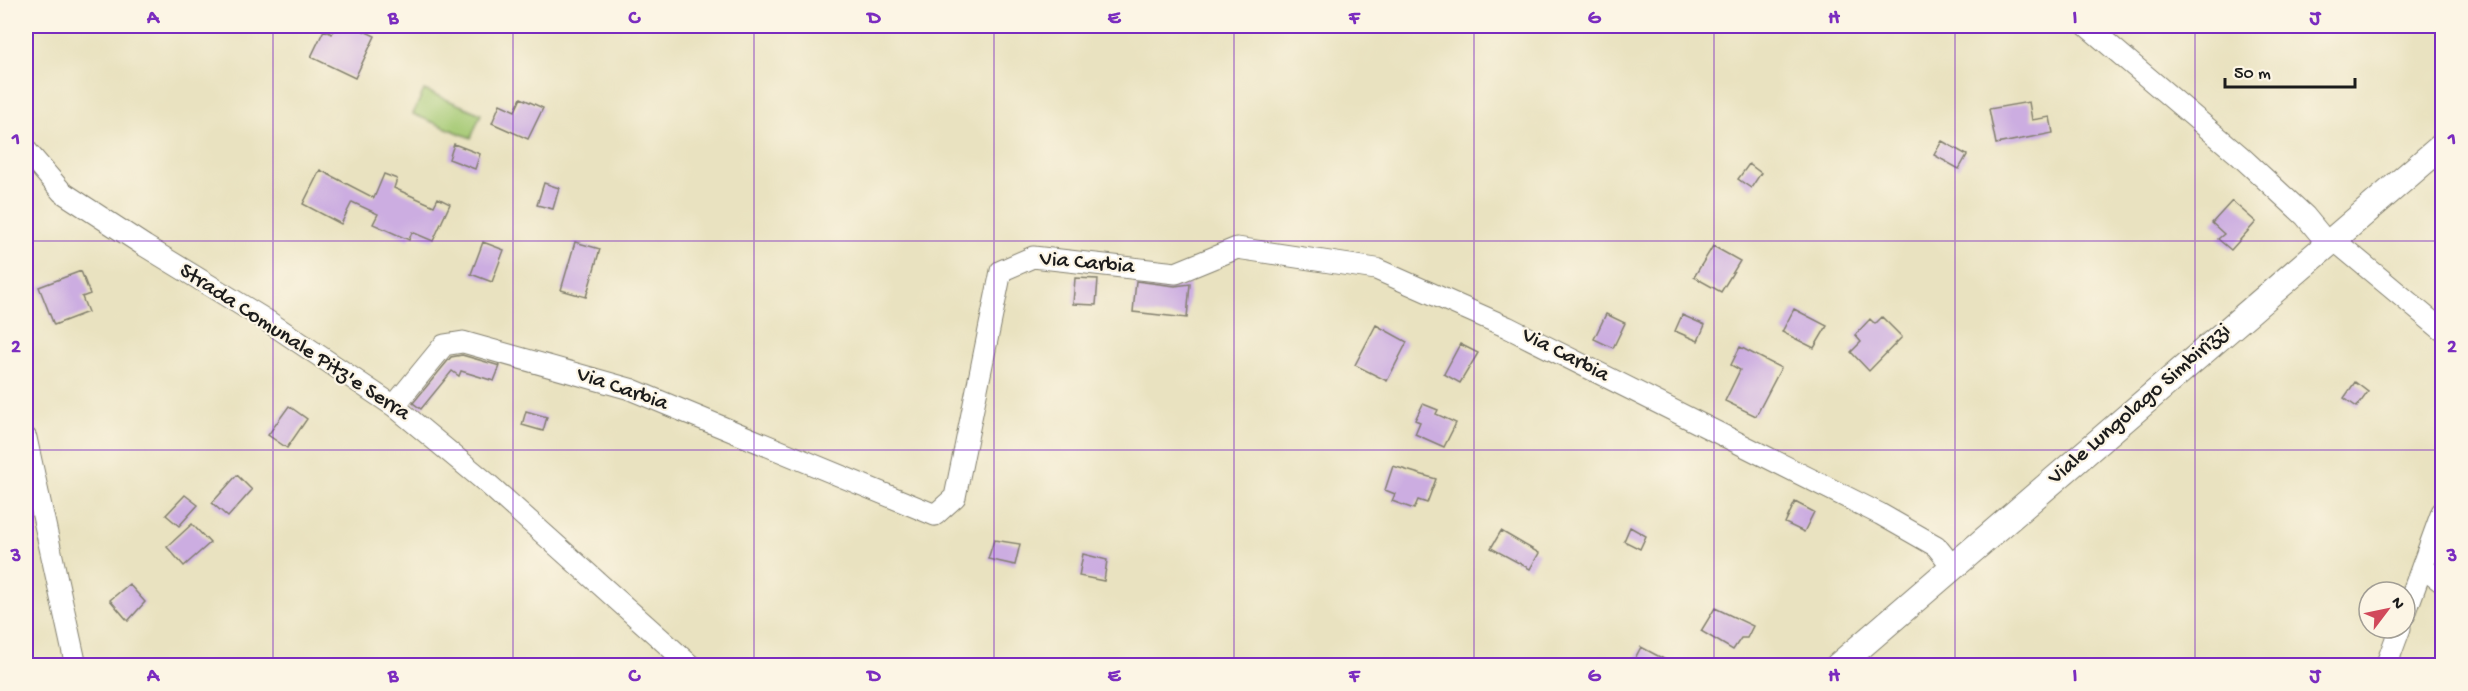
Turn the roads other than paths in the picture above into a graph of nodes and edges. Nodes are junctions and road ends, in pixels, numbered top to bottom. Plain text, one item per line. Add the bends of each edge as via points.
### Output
1 (2087, 26) edge
2 (2442, 146) edge
3 (26, 150) edge
4 (2331, 242) junction
5 (2442, 330) edge
6 (394, 406) junction
7 (26, 438) edge
8 (2442, 512) edge
9 (1953, 567) junction
10 (2422, 567) junction
11 (2417, 581) edge
12 (2442, 582) edge
13 (2396, 640) edge
14 (76, 666) edge
15 (691, 666) edge
16 (1838, 666) edge
17 (2386, 666) edge

1 - 4 street via 2239,155
2 - 4 main road, Viale Lungolago Simbirizzi
3 - 6 street, Strada Comunale Pitz'e Serra via 62,192
4 - 5 street
4 - 9 main road, Viale Lungolago Simbirizzi
6 - 9 street, Via Carbia via 444,345 464,342 630,389 934,515 955,497 1001,271 1033,256 1176,273 1237,248 1376,269 1507,327 1880,514 1936,546
6 - 15 street, Strada Comunale Pitz'e Serra via 488,484
7 - 14 street
8 - 10 street
9 - 16 main road, Viale Lungolago Simbirizzi
10 - 11 street
10 - 12 street
13 - 17 street

